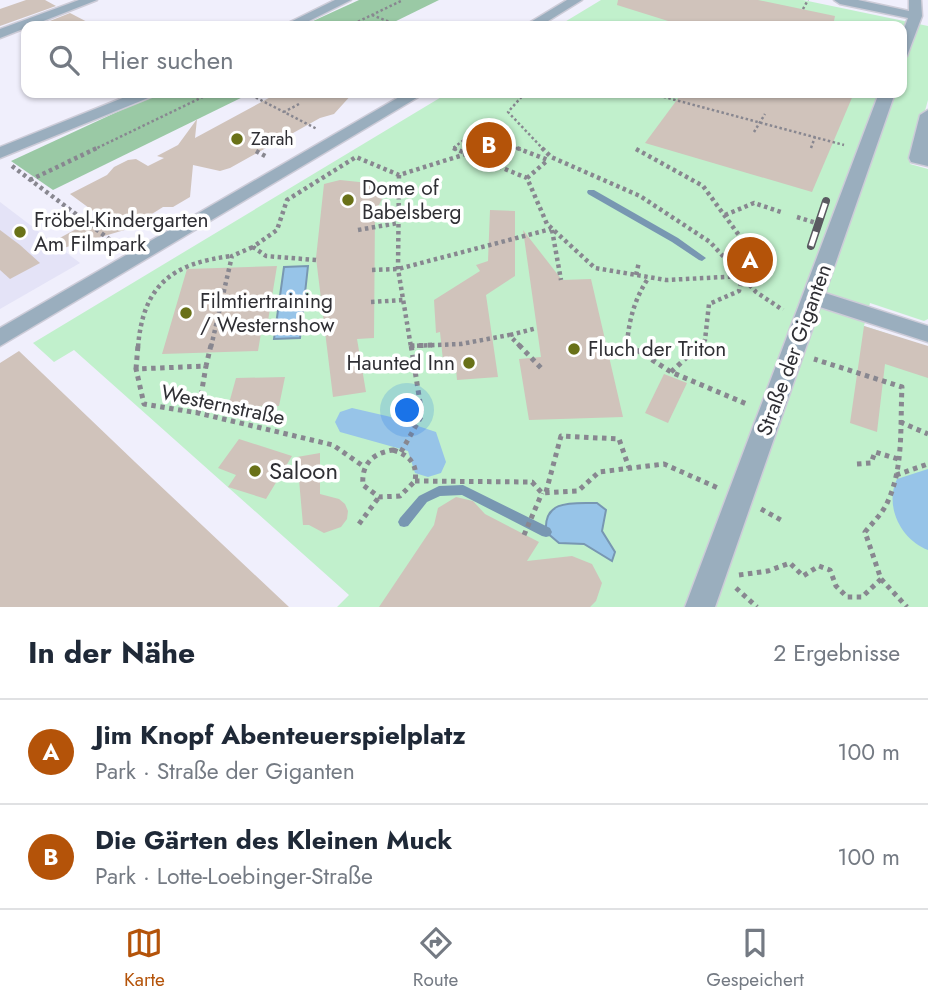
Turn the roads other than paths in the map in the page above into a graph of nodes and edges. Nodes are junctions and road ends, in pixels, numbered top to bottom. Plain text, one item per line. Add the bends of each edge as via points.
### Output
1 (91, 0) edge
2 (345, 0) edge
3 (576, 0) edge
4 (840, 0) edge
5 (915, 0) edge
6 (915, 16) junction
7 (35, 21) edge
8 (300, 21) edge
9 (540, 21) edge
10 (21, 26) edge
11 (0, 34) edge
12 (907, 38) edge
13 (136, 98) edge
14 (409, 98) edge
15 (885, 98) edge
16 (928, 115) edge
17 (2, 156) edge
18 (928, 161) edge
19 (813, 297) junction
20 (928, 334) edge
21 (0, 338) edge
22 (700, 607) edge

1 - 7 street
2 - 8 street
3 - 9 street
4 - 6 street
5 - 6 street
6 - 12 street
10 - 11 street
13 - 17 street
14 - 21 street
15 - 19 street, Straße der Giganten
16 - 18 street via 917,158
19 - 20 street
19 - 22 street, Straße der Giganten

